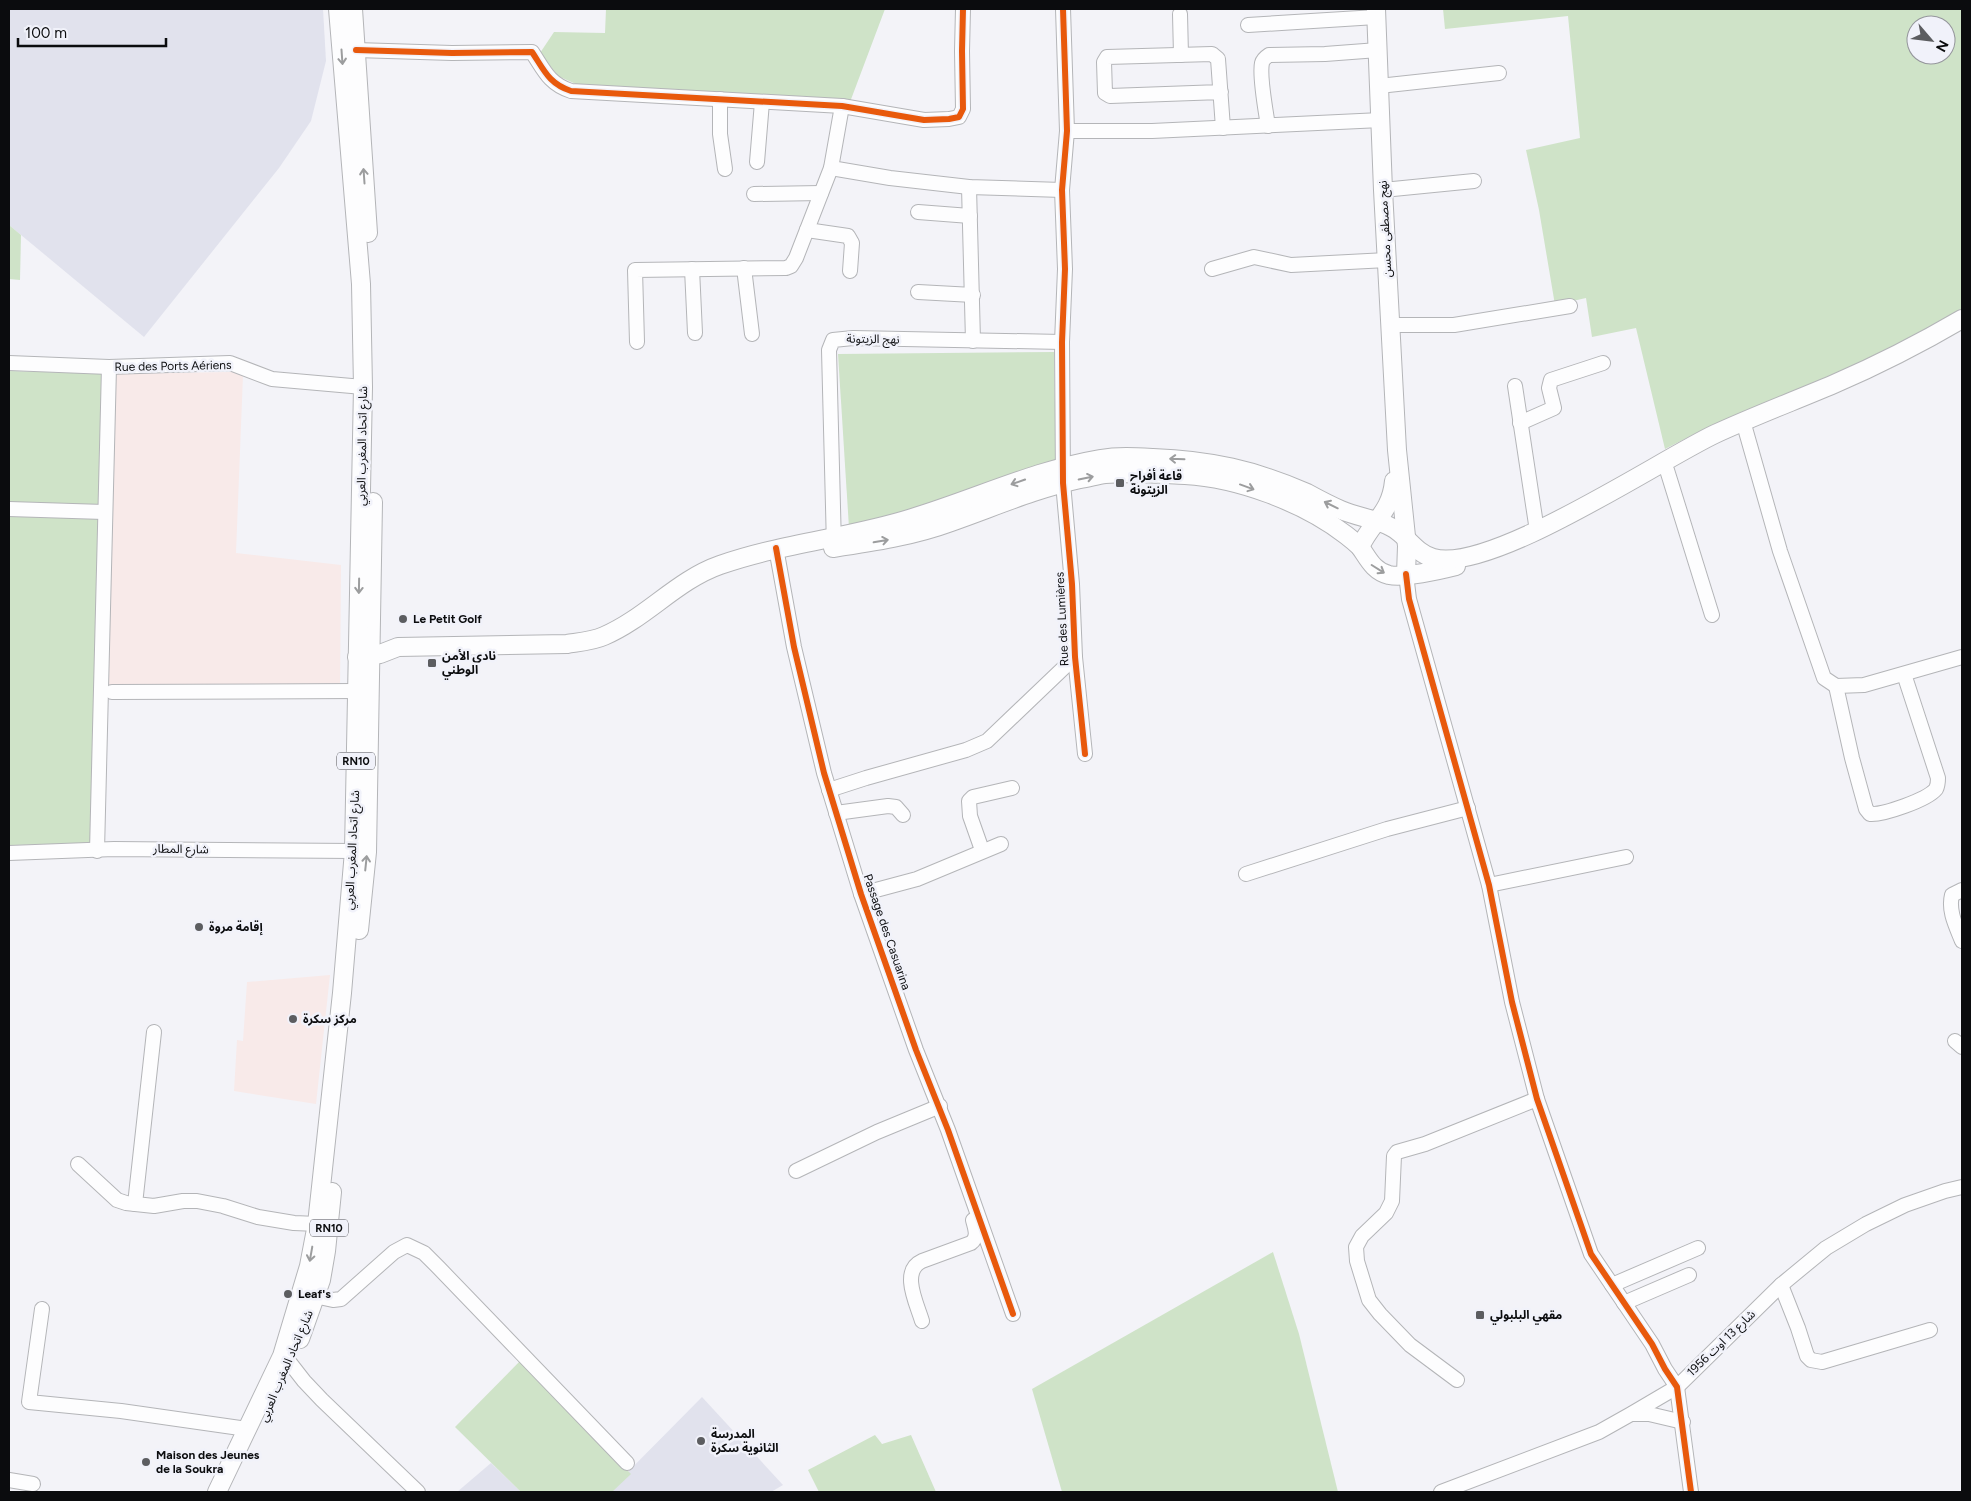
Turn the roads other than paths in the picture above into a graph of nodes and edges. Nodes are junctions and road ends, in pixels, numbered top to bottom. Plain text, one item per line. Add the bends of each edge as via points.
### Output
1 (338, 9) edge
2 (353, 9) edge
3 (963, 9) edge
4 (1063, 9) edge
5 (1376, 13) edge
6 (1180, 14) dead end
7 (1248, 25) dead end
8 (356, 50) junction
9 (1378, 50) junction
10 (1181, 54) junction
11 (1499, 73) dead end
12 (1379, 86) junction
13 (1220, 92) junction
14 (720, 99) junction
15 (762, 102) junction
16 (842, 106) junction
17 (1381, 120) junction
18 (1268, 126) junction
19 (1223, 128) junction
20 (1067, 130) junction
21 (757, 162) dead end
22 (831, 168) junction
23 (724, 170) dead end
24 (1474, 181) dead end
25 (969, 187) junction
26 (1062, 190) junction
27 (1383, 190) junction
28 (821, 193) junction
29 (754, 194) dead end
30 (918, 212) dead end
31 (970, 216) junction
32 (807, 230) junction
33 (1387, 260) junction
34 (744, 268) junction
35 (692, 269) junction
36 (1212, 269) dead end
37 (850, 271) dead end
38 (918, 292) dead end
39 (972, 295) junction
40 (1570, 306) dead end
41 (1962, 319) edge
42 (1391, 325) junction
43 (1962, 331) edge
44 (694, 332) dead end
45 (752, 334) dead end
46 (973, 341) junction
47 (637, 342) dead end
48 (1062, 342) junction
49 (9, 363) edge
50 (1603, 363) dead end
51 (109, 367) junction
52 (1515, 386) dead end
53 (363, 387) junction
54 (1520, 423) junction
55 (1744, 427) junction
56 (1396, 450) junction
57 (1667, 470) junction
58 (1063, 474) junction
59 (9, 509) edge
60 (104, 512) junction
61 (1377, 522) junction
62 (1537, 531) junction
63 (1406, 540) junction
64 (834, 543) junction
65 (1360, 547) junction
66 (772, 551) junction
67 (1406, 574) junction
68 (1712, 615) dead end
69 (364, 636) junction
70 (398, 647) junction
71 (364, 657) junction
72 (1075, 657) junction
73 (1962, 657) edge
74 (1904, 674) junction
75 (1836, 686) junction
76 (358, 691) junction
77 (112, 692) dead end
78 (1085, 754) dead end
79 (1012, 788) dead end
80 (829, 790) junction
81 (1468, 808) junction
82 (836, 813) junction
83 (903, 815) dead end
84 (1001, 844) dead end
85 (982, 850) junction
86 (96, 851) junction
87 (354, 851) junction
88 (9, 853) edge
89 (1626, 857) dead end
90 (1246, 874) dead end
91 (1489, 885) junction
92 (1962, 890) edge
93 (861, 894) junction
94 (1962, 941) edge
95 (154, 1032) dead end
96 (1537, 1099) junction
97 (938, 1107) junction
98 (78, 1164) dead end
99 (796, 1171) dead end
100 (1962, 1187) edge
101 (135, 1204) junction
102 (317, 1224) junction
103 (1698, 1248) dead end
104 (1689, 1275) dead end
105 (1612, 1285) junction
106 (1781, 1285) junction
107 (308, 1295) junction
108 (1624, 1302) junction
109 (42, 1309) dead end
110 (1013, 1314) dead end
111 (922, 1321) dead end
112 (1930, 1330) dead end
113 (290, 1363) junction
114 (1457, 1380) dead end
115 (1677, 1387) junction
116 (1631, 1414) junction
117 (1683, 1422) junction
118 (247, 1429) junction
119 (627, 1463) dead end
120 (9, 1480) edge
121 (33, 1484) dead end
122 (217, 1492) edge
123 (230, 1492) edge
124 (418, 1492) edge
125 (1441, 1492) edge
126 (1691, 1492) edge

1 -> 53 main road, شارع اتحاد المغرب العربي / RN10 via 361,284
2 - 8 main road, شارع اتحاد المغرب العربي / RN10
3 - 16 street via 963,102 959,117 924,120
4 - 20 street, Rue des Lumières
5 - 7 street
5 - 9 main road, نهج مصطفى محسن
6 - 10 street
8 - 14 street via 532,52 550,80 571,91
69 -> 8 main road, شارع اتحاد المغرب العربي / RN10 via 374,359
9 - 12 main road, نهج مصطفى محسن
9 - 18 street via 1270,54 1265,57 1262,74
10 - 13 street via 1216,56
10 - 13 street via 1107,56 1104,62 1105,93 1110,96
11 - 12 street
12 - 17 main road, نهج مصطفى محسن
13 - 19 street
14 - 15 street
14 - 23 street
15 - 16 street
15 - 21 street
16 - 22 street
17 - 18 street
17 - 27 main road, نهج مصطفى محسن
18 - 19 street
19 - 20 street
20 - 26 street, Rue des Lumières
22 - 25 street
22 - 28 street
24 - 27 street
25 - 26 street
25 - 31 street
26 - 48 street, Rue des Lumières via 1065,269
27 - 33 main road, نهج مصطفى محسن
28 - 29 street
28 - 32 street
30 - 31 street
31 - 39 street
32 - 34 street via 791,266
32 - 37 street via 848,236 852,246
33 - 36 street via 1291,264 1254,257
33 - 42 main road, نهج مصطفى محسن
34 - 35 street
34 - 45 street
35 - 44 street
35 - 47 street via 635,270
38 - 39 street
39 - 46 street
40 - 42 street via 1454,325
41 - 55 main road via 1889,359
42 - 56 main road, نهج مصطفى محسن
43 - 55 main road via 1887,373
46 - 48 street, نهج الزيتونة
46 - 64 street, نهج الزيتونة via 853,338 836,339 830,343
48 - 58 street, Rue des Lumières
49 - 51 street, Rue des Ports Aériens
50 - 54 street via 1550,380 1554,408
51 - 53 street, Rue des Ports Aériens via 230,363 272,379
51 - 60 street
52 - 54 street
53 -> 69 main road, شارع اتحاد المغرب العربي / RN10
54 - 62 street
55 - 57 main road
55 - 62 main road via 1675,454
55 - 75 street via 1804,622 1824,678
56 - 61 main road, نهج مصطفى محسن via 1392,494
56 - 63 main road, نهج مصطفى محسن
57 - 67 main road via 1596,511 1520,546 1471,564
57 - 68 street
61 -> 58 main road via 1360,518 1270,479 1190,459 1120,457
58 - 64 main road via 1020,496 910,535
58 -> 65 main road via 1187,475 1222,480 1298,506 1331,524
58 - 72 street, Rue des Lumières
59 - 60 street
60 - 86 street
61 - 63 main road via 1396,529
61 - 65 main road
62 - 63 main road via 1470,556 1448,559 1428,556
63 - 67 main road, نهج مصطفى محسن
64 - 66 main road
65 -> 67 main road via 1368,561 1381,571 1388,575
66 - 70 main road via 703,572 628,624 603,637 567,644
66 - 80 street, Passage des Casuarina
67 - 81 street via 1409,599
69 - 70 main road
69 - 71 main road, شارع اتحاد المغرب العربي / RN10
70 - 71 main road
71 - 76 main road, شارع اتحاد المغرب العربي / RN10
107 -> 71 main road, شارع اتحاد المغرب العربي / RN10 via 321,1280 326,1251 367,852
72 - 78 street, Rue des Lumières
72 - 80 street via 987,741
73 - 74 street
74 - 75 street via 1864,685
74 - 75 street via 1938,784 1930,794 1879,815 1870,814 1866,809
76 - 77 street
76 - 87 main road, شارع اتحاد المغرب العربي / RN10
79 - 85 street via 969,801 970,816
80 - 82 street, Passage des Casuarina
81 - 90 street via 1378,832
81 - 91 street
82 - 83 street via 888,806 896,807
82 - 93 street, Passage des Casuarina
84 - 85 street
85 - 93 street via 917,879
86 - 87 street, شارع المطار
86 - 88 street, شارع المطار
87 - 102 main road, شارع اتحاد المغرب العربي / RN10
89 - 91 street
91 - 96 street via 1512,1002
92 - 94 street via 1952,894 1950,904
93 - 97 street, Passage des Casuarina
95 - 101 street
96 - 105 street via 1591,1254
96 - 114 street via 1397,1152 1392,1172 1392,1201 1386,1213 1370,1227 1356,1247 1369,1300 1410,1345
97 - 99 street
97 - 110 street, Passage des Casuarina
97 - 111 street via 976,1233 971,1243 916,1263 910,1279
98 - 101 street via 118,1200
100 - 106 street, شارع 13 اوت 1956 via 1905,1205 1866,1224 1826,1248
101 - 102 street via 154,1206 197,1201 258,1217
102 -> 107 main road, شارع اتحاد المغرب العربي / RN10
103 - 105 street
104 - 108 street
105 - 108 street
106 - 112 street via 1811,1360 1822,1362
106 - 115 street, شارع 13 اوت 1956
107 - 113 main road, شارع اتحاد المغرب العربي / RN10
107 - 118 main road, شارع اتحاد المغرب العربي / RN10
107 - 119 street via 341,1299 394,1252 407,1245 417,1248
108 - 115 street
109 - 118 street via 29,1402
113 - 123 main road, شارع اتحاد المغرب العربي / RN10
113 - 124 street via 322,1400
115 - 116 street, شارع 13 اوت 1956
115 - 117 street
116 - 117 street via 1649,1414
116 - 125 street, شارع 13 اوت 1956 via 1599,1432
117 - 126 street
118 - 122 main road, شارع اتحاد المغرب العربي / RN10
120 - 121 street

